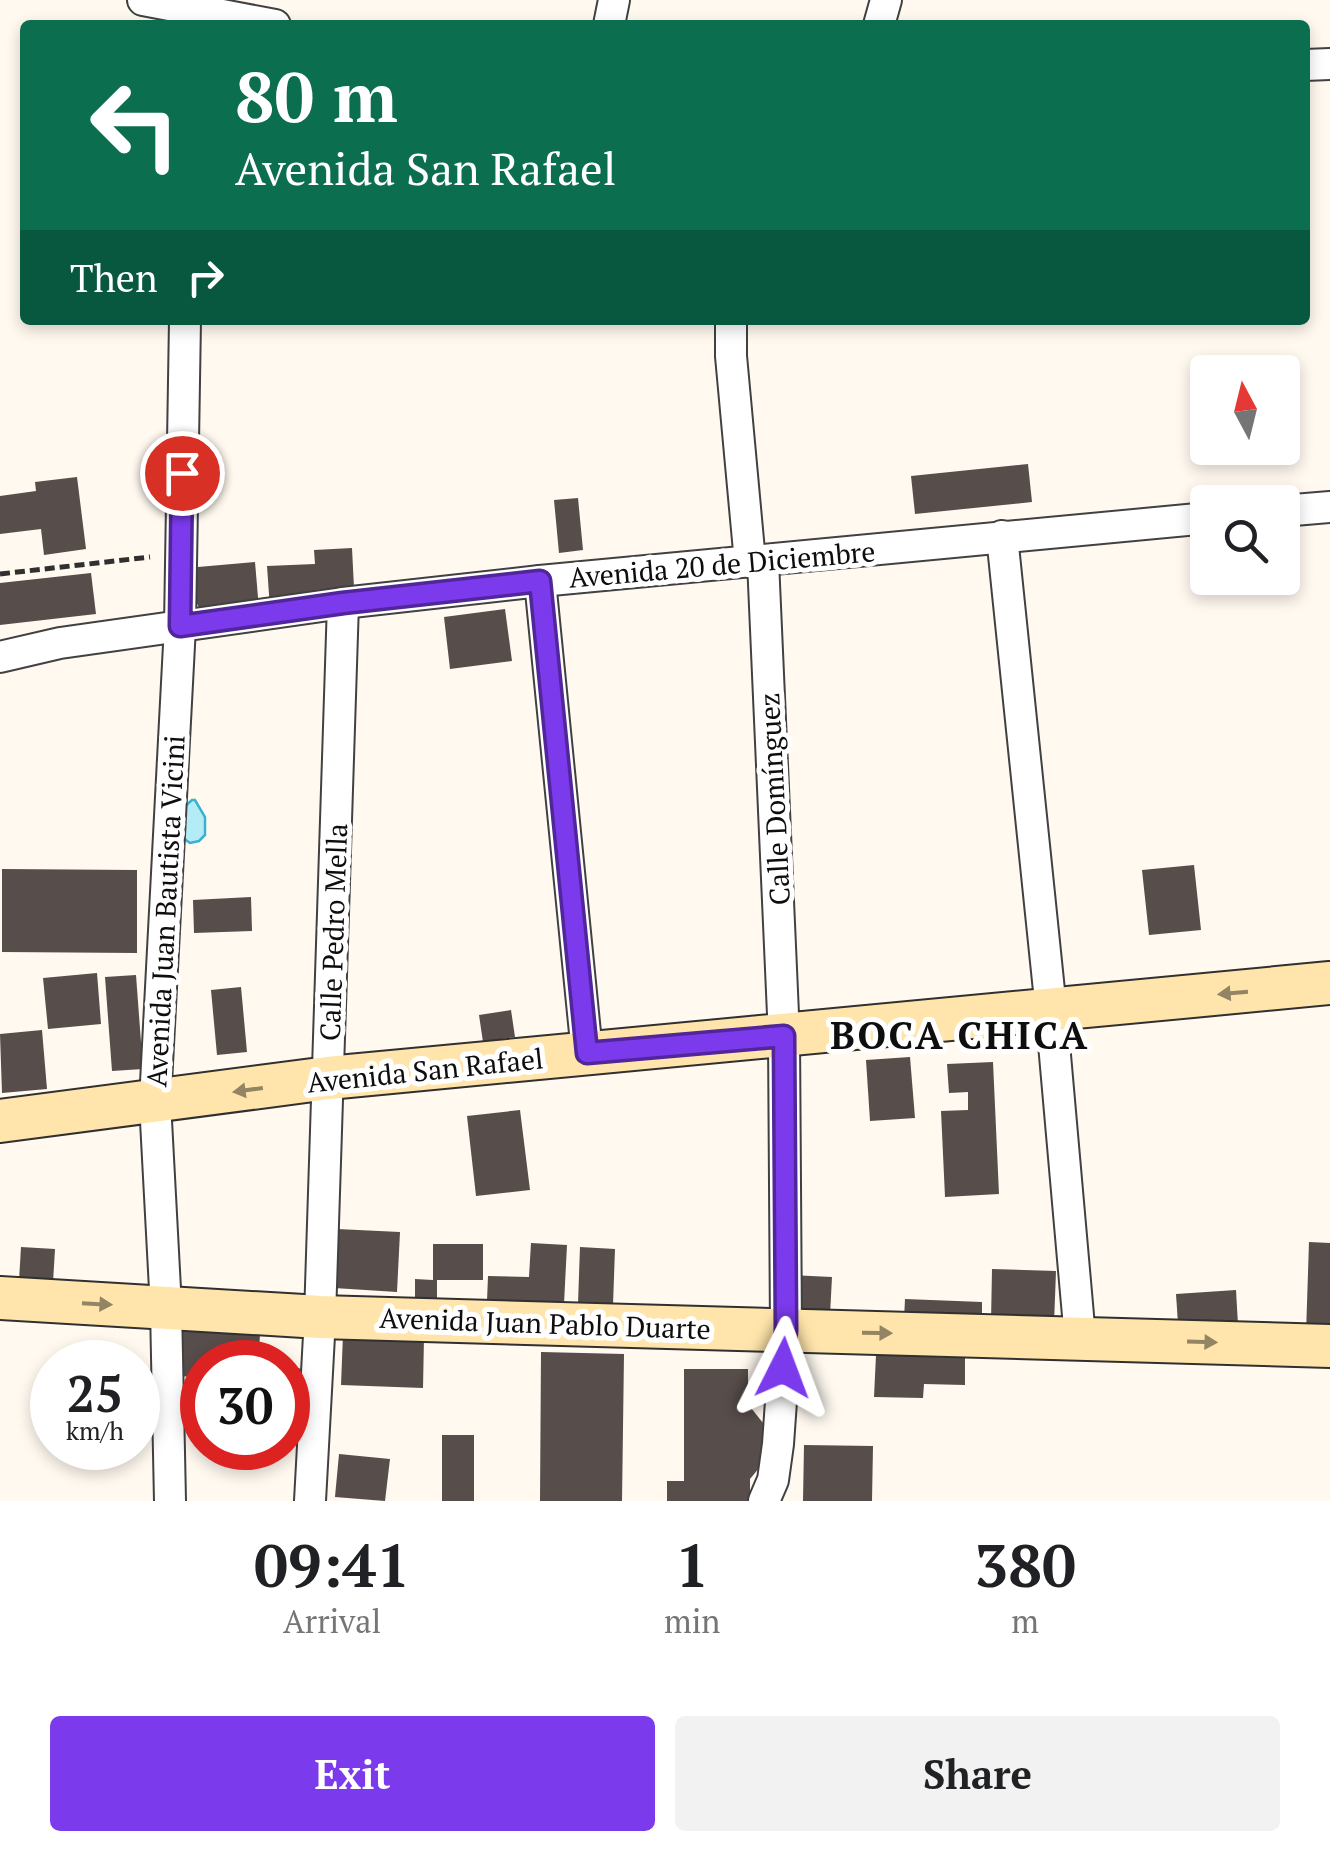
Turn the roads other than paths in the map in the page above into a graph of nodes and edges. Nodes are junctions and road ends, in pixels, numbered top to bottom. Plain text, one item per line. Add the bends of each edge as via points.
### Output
1 (143, 0) edge
2 (190, 11) edge
3 (245, 20) edge
4 (185, 325) edge
5 (731, 325) edge
6 (1330, 507) edge
7 (1300, 510) edge
8 (1190, 520) edge
9 (1002, 536) junction
10 (756, 561) junction
11 (540, 581) junction
12 (343, 603) junction
13 (180, 626) junction
14 (0, 657) edge
15 (1330, 984) edge
16 (1051, 1010) junction
17 (784, 1036) junction
18 (587, 1053) junction
19 (328, 1078) junction
20 (155, 1102) junction
21 (0, 1121) edge
22 (0, 1298) edge
23 (166, 1308) junction
24 (320, 1317) junction
25 (786, 1330) junction
26 (1080, 1338) junction
27 (1330, 1346) edge
28 (170, 1501) edge
29 (310, 1501) edge
30 (764, 1501) edge

1 - 2 street
2 - 3 street
4 - 13 street, Avenida Juan Bautista Vicini
5 - 10 street, Calle Domínguez
6 - 7 street
8 - 9 street, Avenida 20 de Diciembre
9 - 10 street, Avenida 20 de Diciembre
9 - 16 street
10 - 11 street, Avenida 20 de Diciembre
10 - 17 street, Calle Domínguez
11 - 12 street, Avenida 20 de Diciembre
11 - 18 street
12 - 13 street, Avenida 20 de Diciembre
12 - 19 street, Calle Pedro Mella
13 - 14 street, Avenida 20 de Diciembre
13 - 20 street, Avenida Juan Bautista Vicini
15 -> 16 street, Avenida San Rafael
16 - 17 street, Avenida San Rafael
16 - 26 street
17 - 18 street, Avenida San Rafael
17 - 25 street, Calle Domínguez
18 - 19 street, Avenida San Rafael
19 -> 20 street, Avenida San Rafael
19 - 24 street, Calle Pedro Mella
20 - 21 street, Avenida San Rafael
20 - 23 street, Avenida Juan Bautista Vicini
22 -> 23 street, Avenida Juan Pablo Duarte
23 - 24 street, Avenida Juan Pablo Duarte
23 - 28 street, Avenida Juan Bautista Vicini
24 - 25 street, Avenida Juan Pablo Duarte
24 - 29 street, Calle Pedro Mella
25 -> 26 street, Avenida Juan Pablo Duarte
25 - 30 street, Calle Domínguez via 778,1444
26 -> 27 street, Avenida Juan Pablo Duarte

